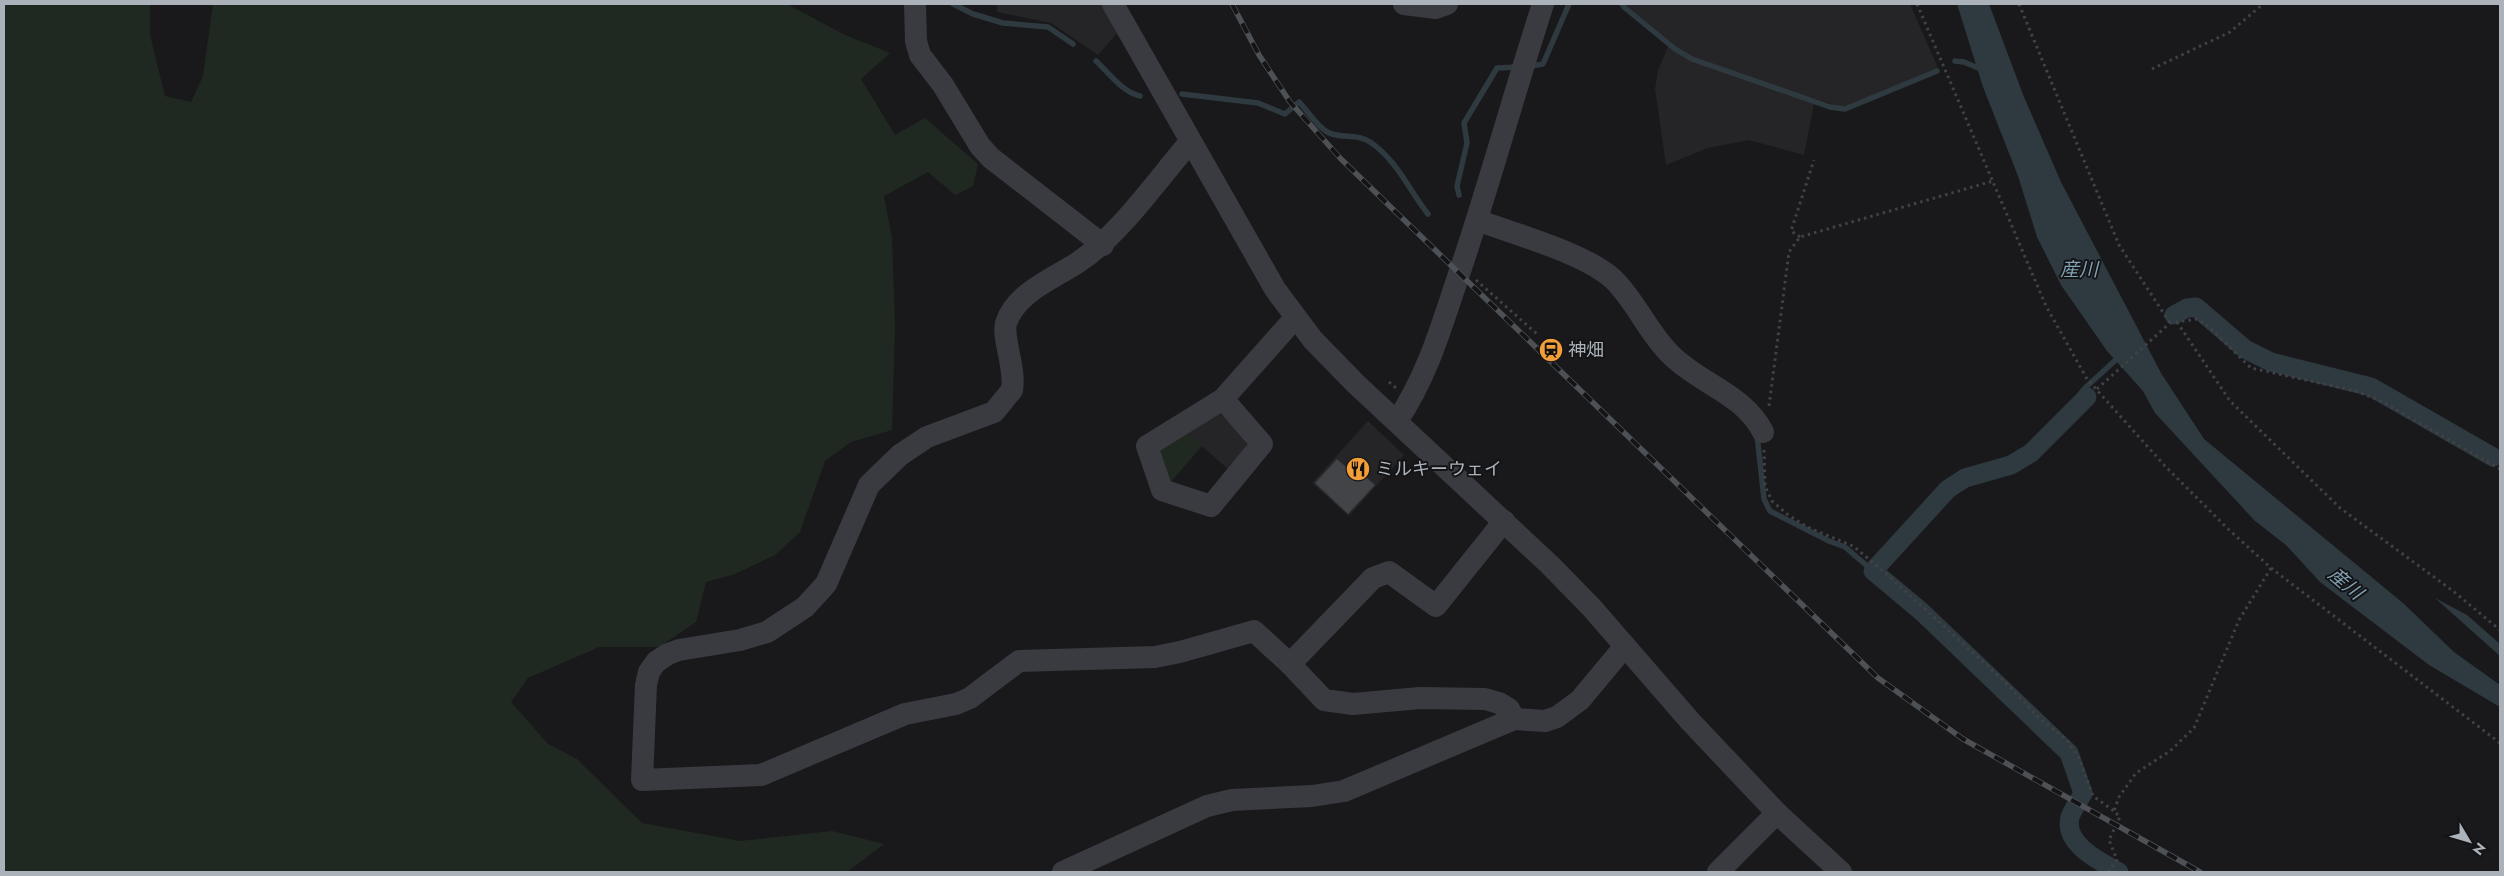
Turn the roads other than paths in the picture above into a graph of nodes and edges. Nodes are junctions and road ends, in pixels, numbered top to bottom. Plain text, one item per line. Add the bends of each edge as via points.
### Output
1 (915, 4) edge
2 (1113, 4) edge
3 (1404, 4) edge
4 (1447, 4) edge
5 (1543, 4) edge
6 (1190, 142) junction
7 (1477, 220) junction
8 (1103, 245) junction
9 (1295, 318) junction
10 (1223, 399) junction
11 (1397, 421) junction
12 (1763, 432) road end
13 (1504, 521) junction
14 (1625, 646) junction
15 (1290, 664) junction
16 (1514, 719) junction
17 (1777, 813) junction
18 (1063, 872) edge
19 (1718, 872) edge
20 (1841, 872) edge

1 - 8 street via 916,41 920,55 943,85 980,146
2 - 6 street
3 - 4 street via 1436,8
5 - 7 street
6 - 8 street
6 - 9 street
7 - 11 street via 1428,364 1415,394
7 - 12 street via 1602,269 1629,297 1670,354 1747,409
8 - 15 street via 1032,290 1010,313 1005,334 1012,364 1012,390 994,412 927,438 900,456 869,485 826,584 805,607 767,632 679,650 656,662 646,685 642,780 761,775 905,714 970,698 1019,661 1155,657 1254,631
9 - 10 street
9 - 11 street via 1332,360
10 - 10 street via 1147,446 1162,490 1210,506 1262,444
11 - 13 street
13 - 14 street via 1558,573
13 - 15 street via 1436,606 1389,572 1372,578
14 - 16 street via 1569,710 1546,721
14 - 17 street
15 - 16 street via 1324,700 1353,704 1420,698 1485,699 1508,709
16 - 18 street via 1344,791 1232,800 1207,806
17 - 19 street
17 - 20 street

